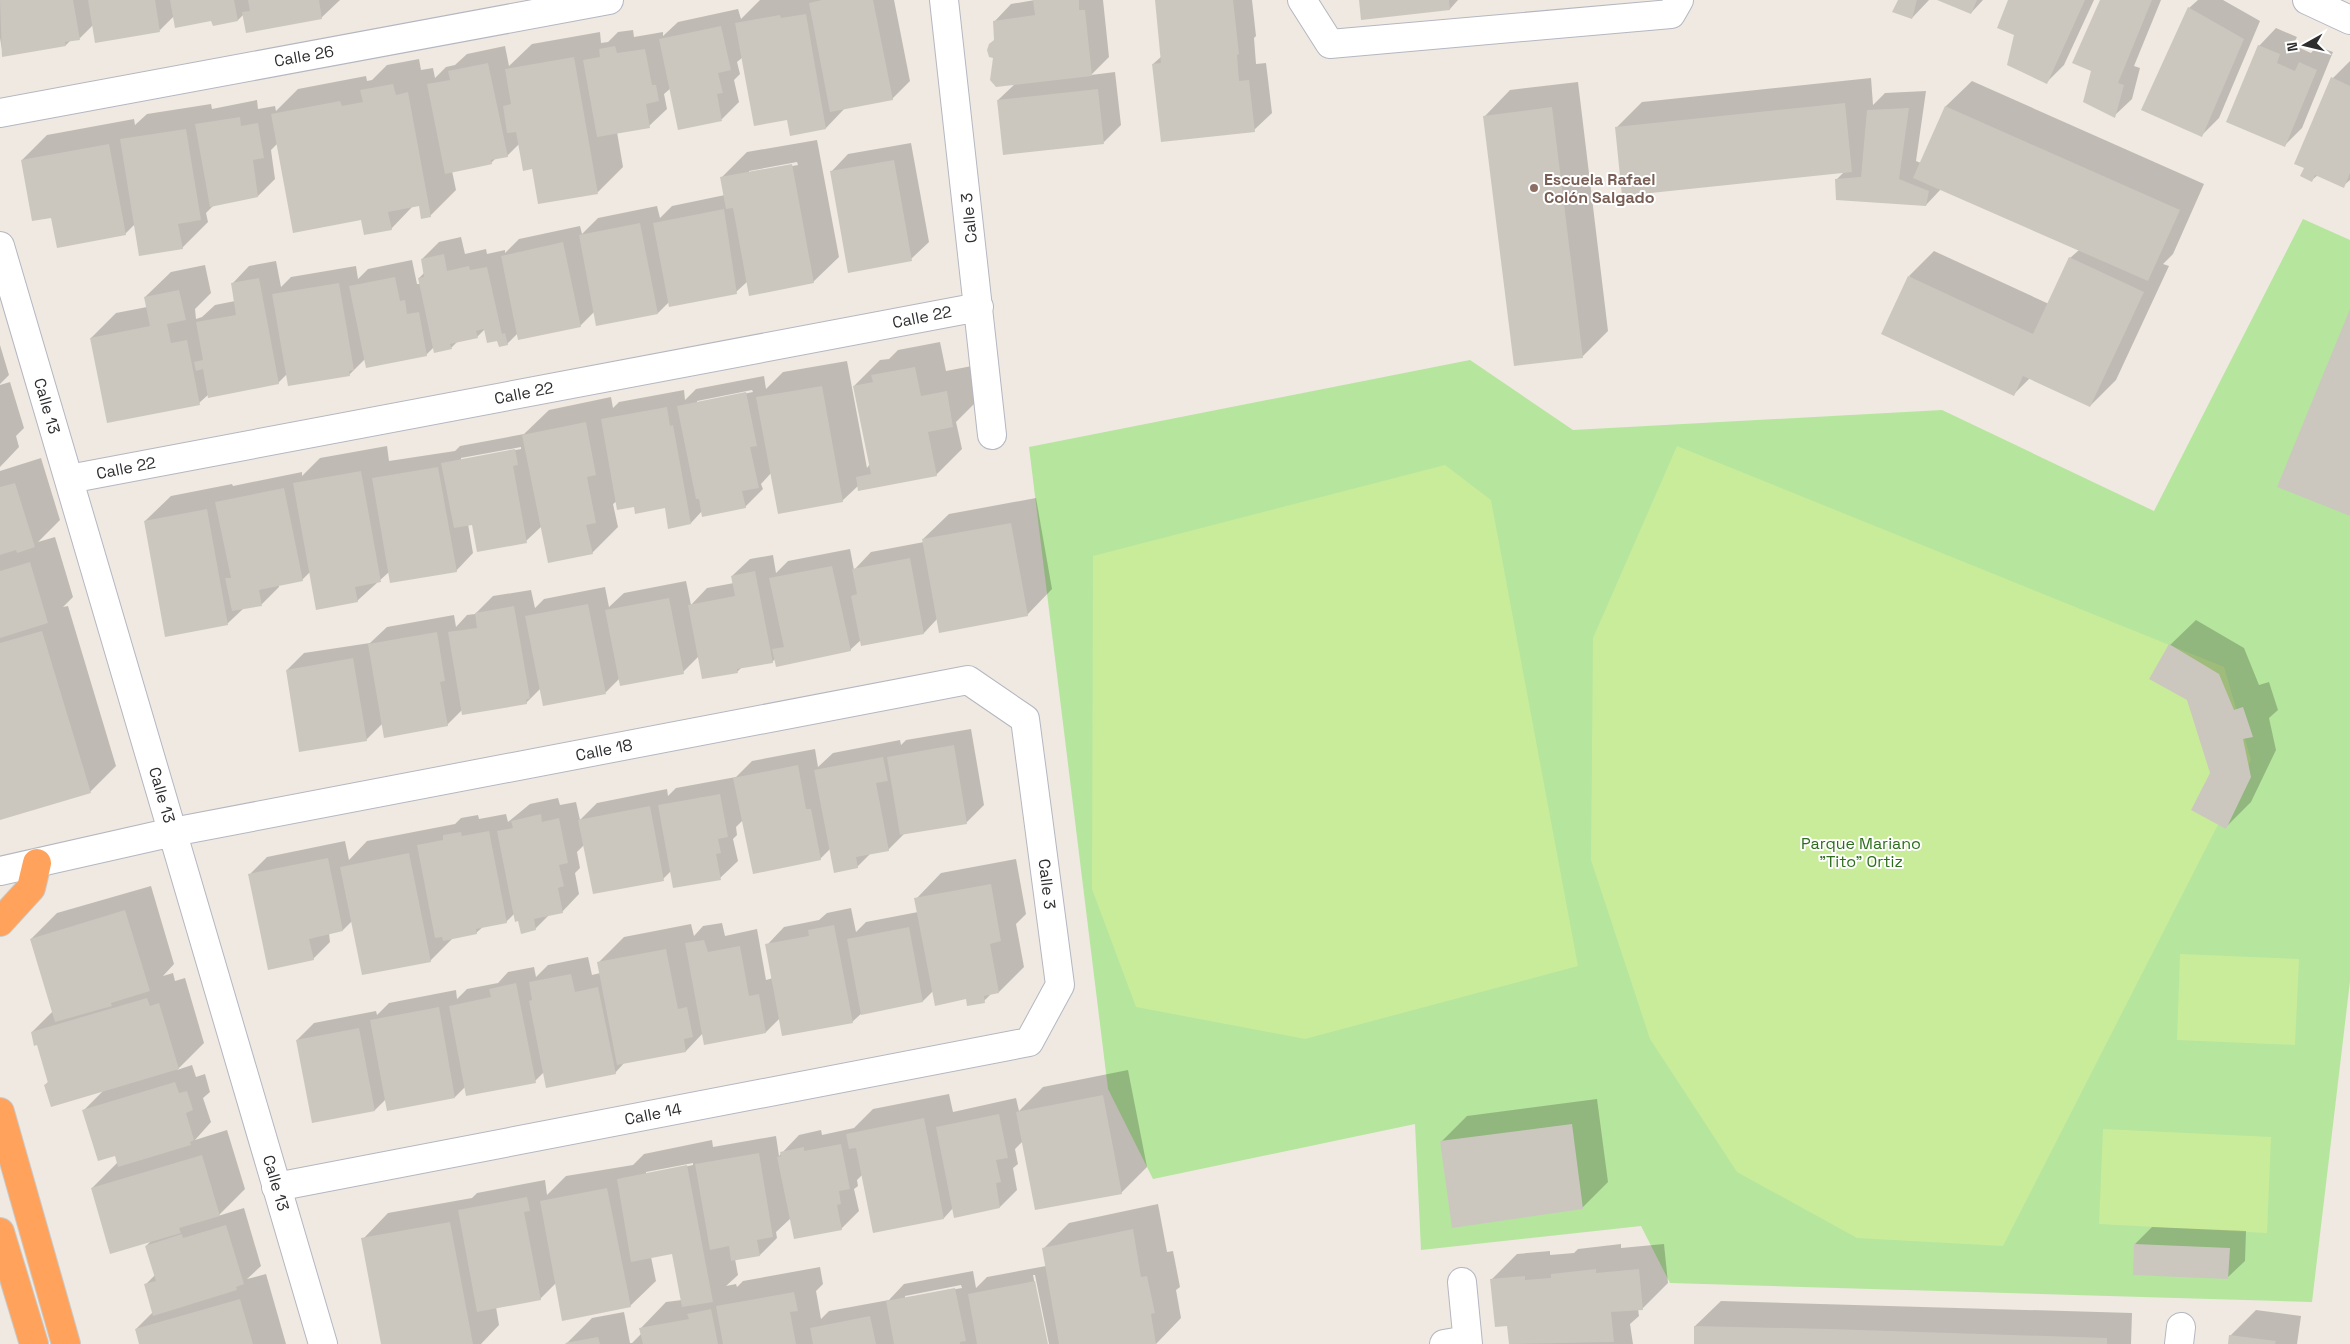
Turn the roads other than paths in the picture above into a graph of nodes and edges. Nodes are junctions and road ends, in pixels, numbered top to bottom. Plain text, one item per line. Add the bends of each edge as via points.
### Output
1 (609, 0) edge
2 (944, 0) edge
3 (1302, 0) edge
4 (1679, 0) edge
5 (2308, 0) edge
6 (2350, 20) edge
7 (0, 113) edge
8 (0, 246) edge
9 (979, 307) junction
10 (992, 435) dead end
11 (69, 479) junction
12 (1025, 719) joint
13 (172, 832) junction
14 (37, 863) junction
15 (0, 871) edge
16 (0, 922) edge
17 (1029, 1042) joint
18 (0, 1112) edge
19 (276, 1187) junction
20 (0, 1232) edge
21 (1462, 1282) dead end
22 (1460, 1343) edge
23 (34, 1344) edge
24 (66, 1344) edge
25 (323, 1344) edge

1 - 7 street, Calle 26
2 - 9 street, Calle 3
3 - 4 street via 1330,44 1671,14
5 - 6 street
8 - 11 street, Calle 13
9 - 10 street, Calle 3
9 - 11 street, Calle 22
11 - 13 street, Calle 13
12 - 13 street, Calle 18 via 968,680
12 - 17 street, Calle 3 via 1060,985
13 - 14 street, Calle 18
13 - 19 street, Calle 13
14 - 15 street, Calle 18
14 - 16 highway via 31,888
17 - 19 street, Calle 14
18 - 24 highway
19 - 25 street, Calle 13
20 - 23 highway
21 - 22 street

